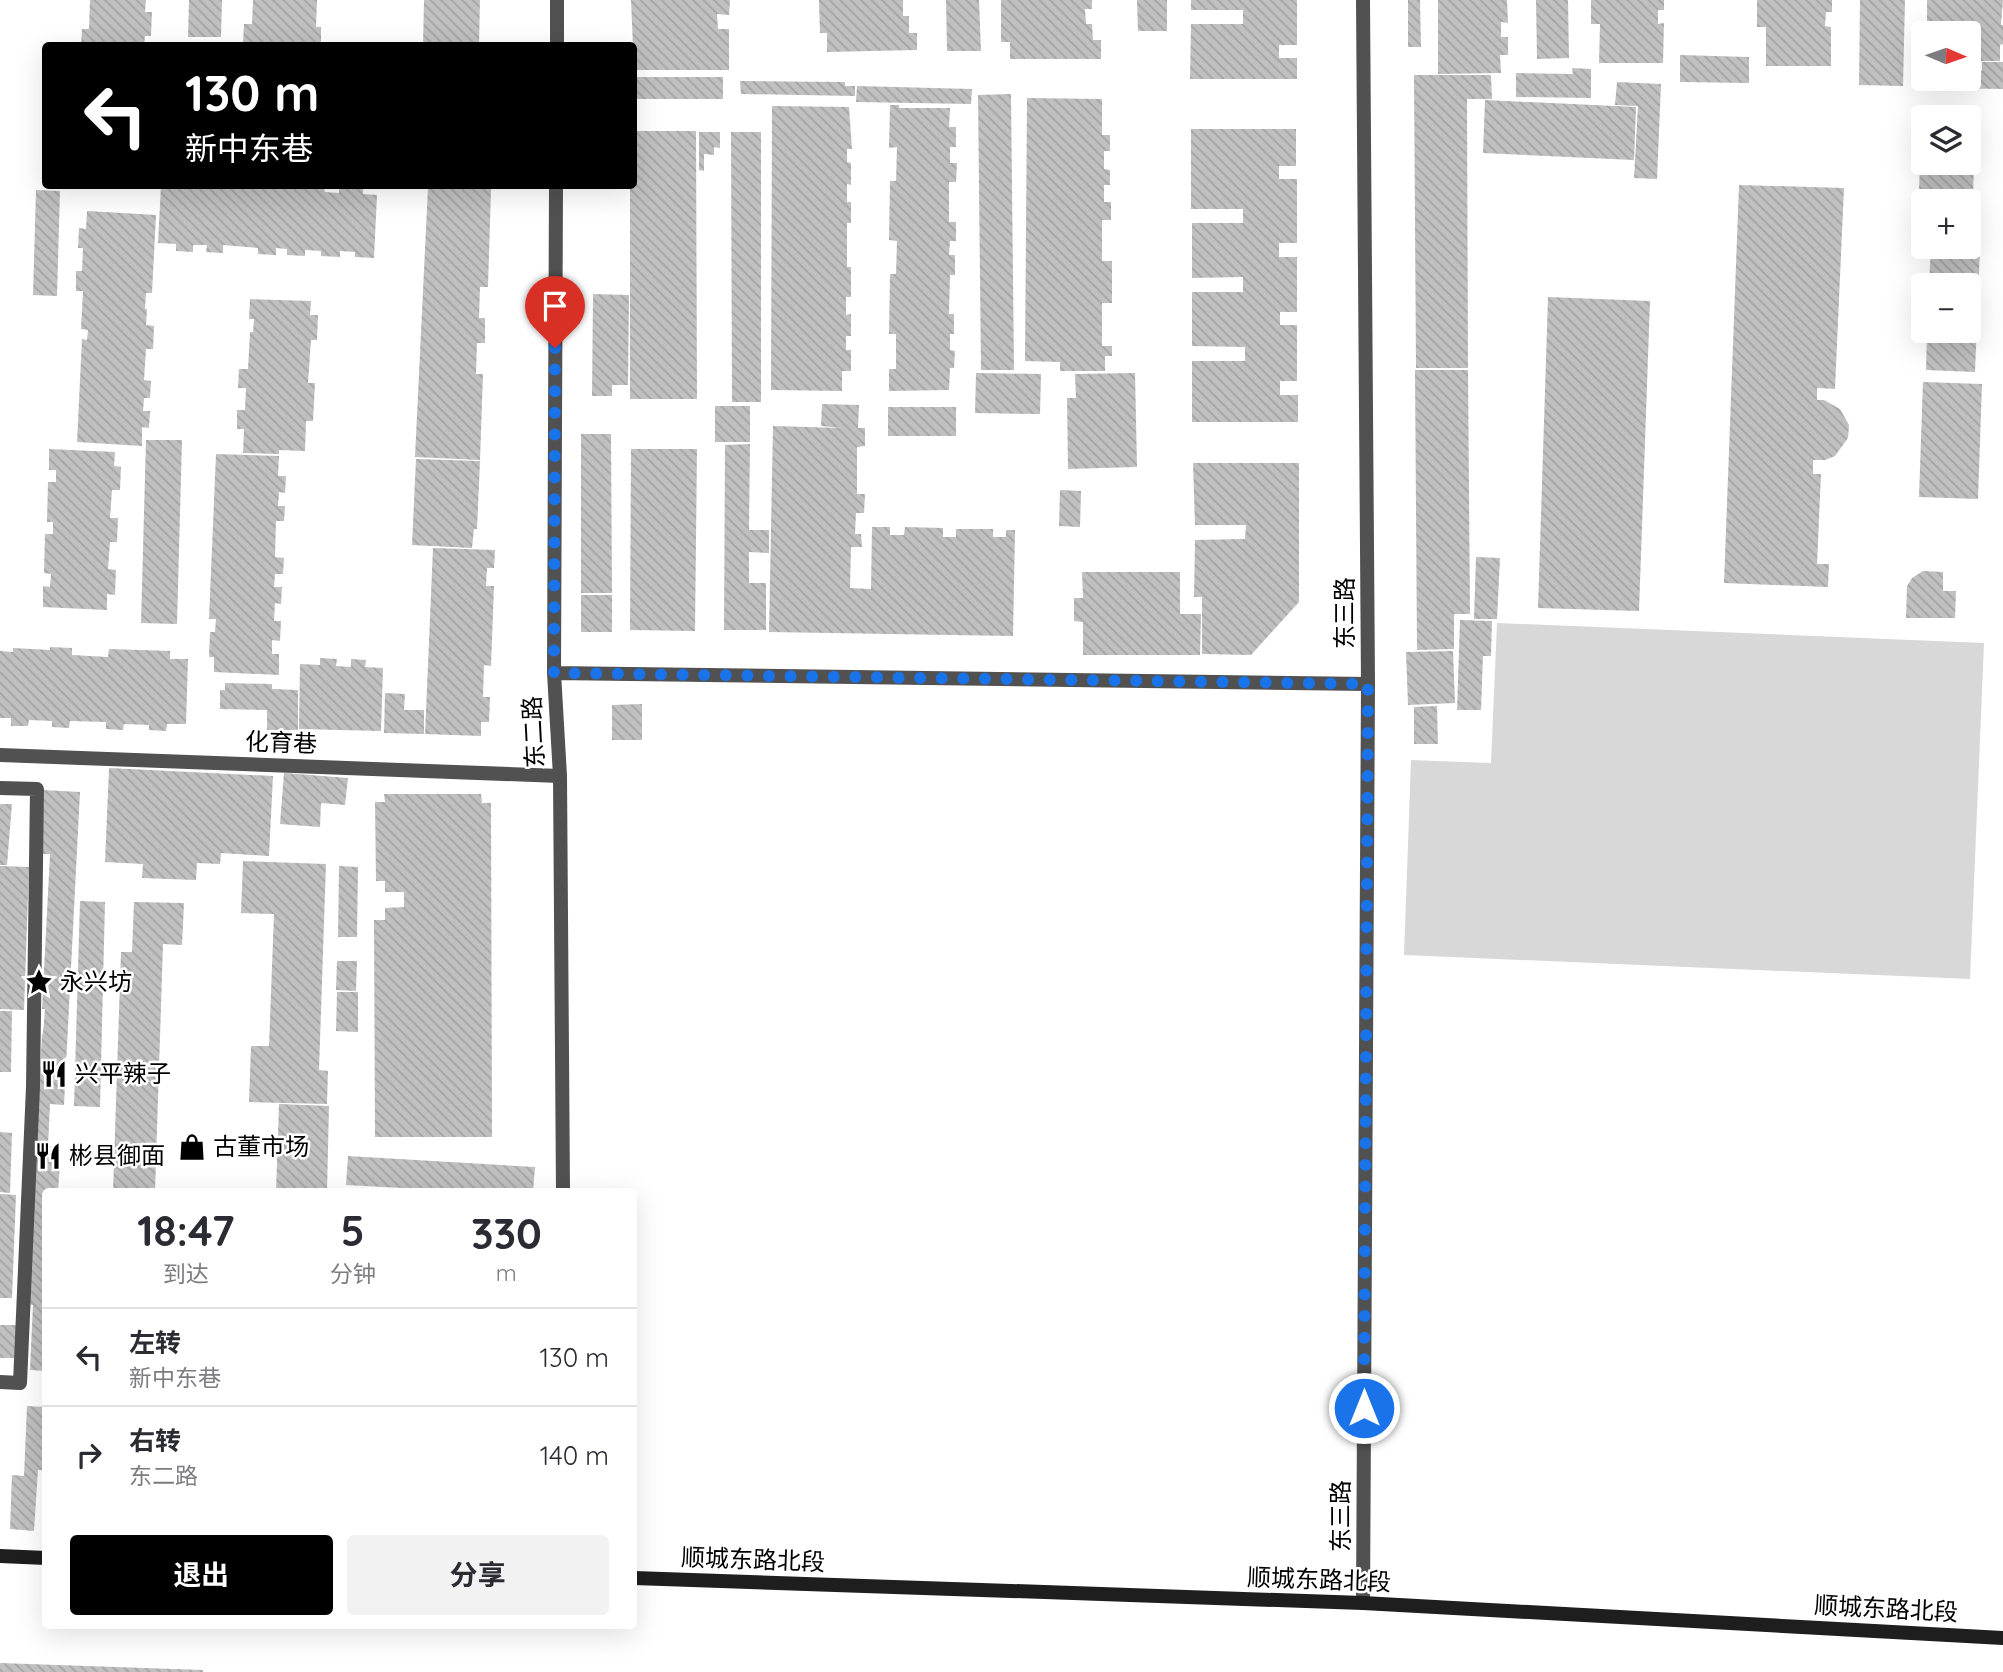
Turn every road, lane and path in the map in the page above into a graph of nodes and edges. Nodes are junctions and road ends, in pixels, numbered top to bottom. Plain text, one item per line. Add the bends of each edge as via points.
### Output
1 (557, 0) edge
2 (1363, 0) edge
3 (557, 42) edge
4 (556, 189) edge
5 (554, 673) junction
6 (1368, 684) junction
7 (0, 755) edge
8 (560, 776) junction
9 (0, 788) edge
10 (563, 1188) edge
11 (0, 1382) edge
12 (0, 1556) edge
13 (42, 1558) edge
14 (637, 1578) edge
15 (1363, 1604) junction
16 (2003, 1638) edge

1 - 3 street
2 - 6 street, 东三路
4 - 5 street, 东二路
5 - 6 street
5 - 8 street, 东二路
6 - 15 street, 东三路
7 - 8 street, 化育巷
8 - 10 street, 东二路
9 - 11 street via 37,789 33,1087 20,1383
12 - 13 street
14 - 15 street, 顺城东路北段
15 - 16 street, 顺城东路北段

